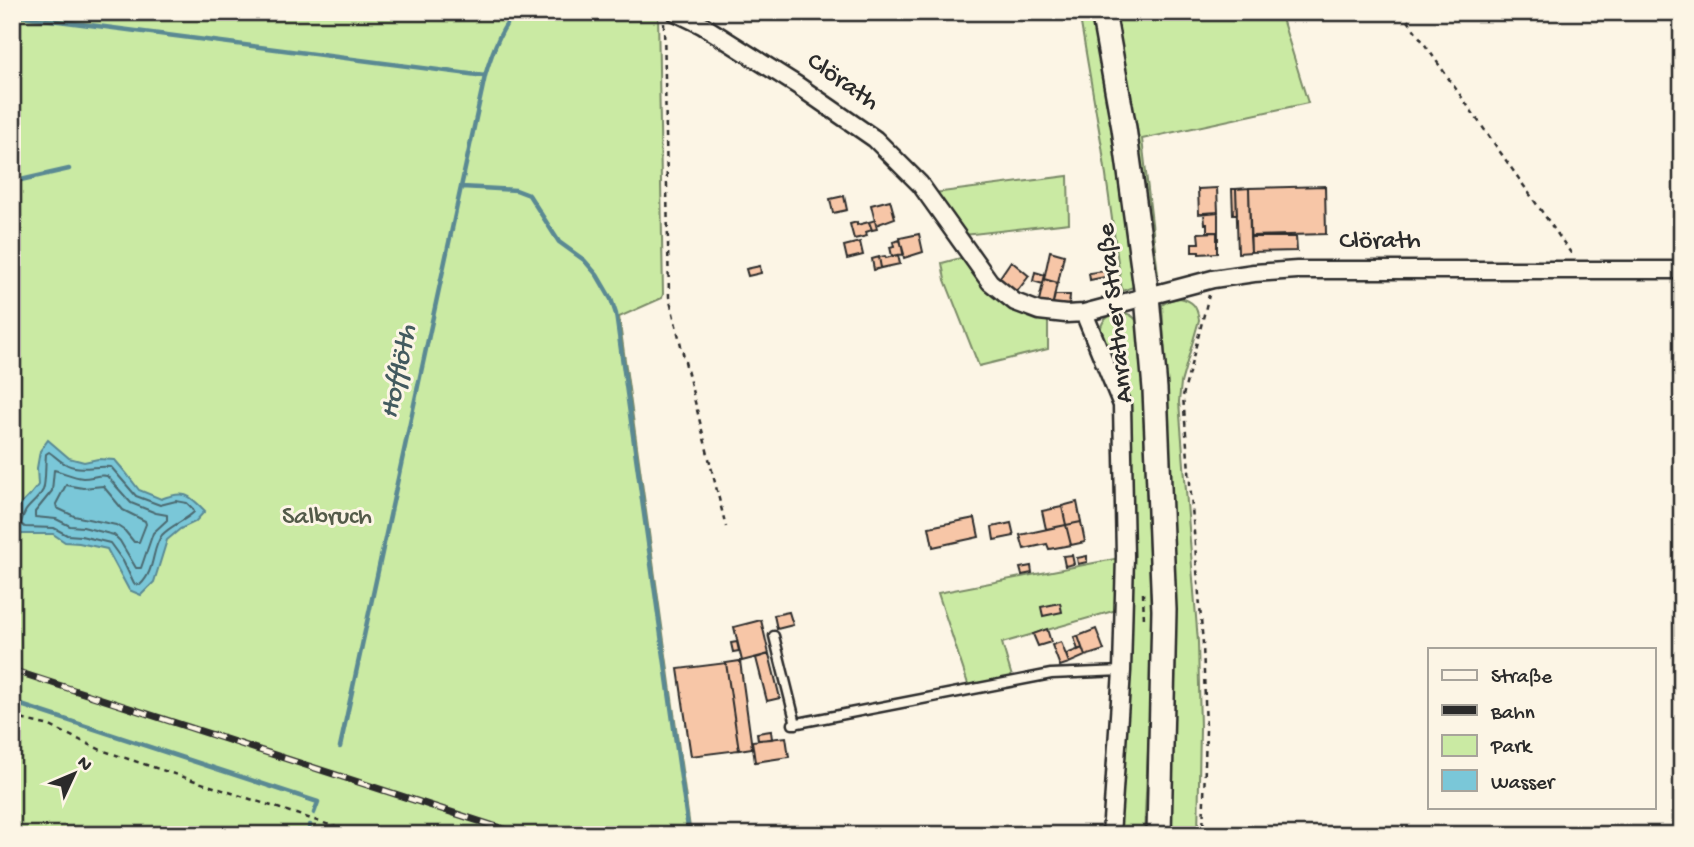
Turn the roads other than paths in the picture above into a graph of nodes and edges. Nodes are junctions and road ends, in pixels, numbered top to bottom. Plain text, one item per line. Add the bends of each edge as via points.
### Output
1 (675, 12) edge
2 (1103, 12) edge
3 (1682, 270) edge
4 (1147, 296) junction
5 (1084, 313) junction
6 (774, 636) dead end
7 (1122, 671) junction
8 (1111, 835) edge
9 (1159, 835) edge

1 - 5 street, Clörath via 797,85 875,139 919,184 990,282 1015,302 1039,311
2 - 4 main road, Anrather Straße
3 - 4 street, Clörath via 1254,272
4 - 5 street, Clörath
4 - 9 main road, Anrather Straße via 1164,610
5 - 7 street via 1122,405
6 - 7 lane via 794,724 1051,674
7 - 8 street

